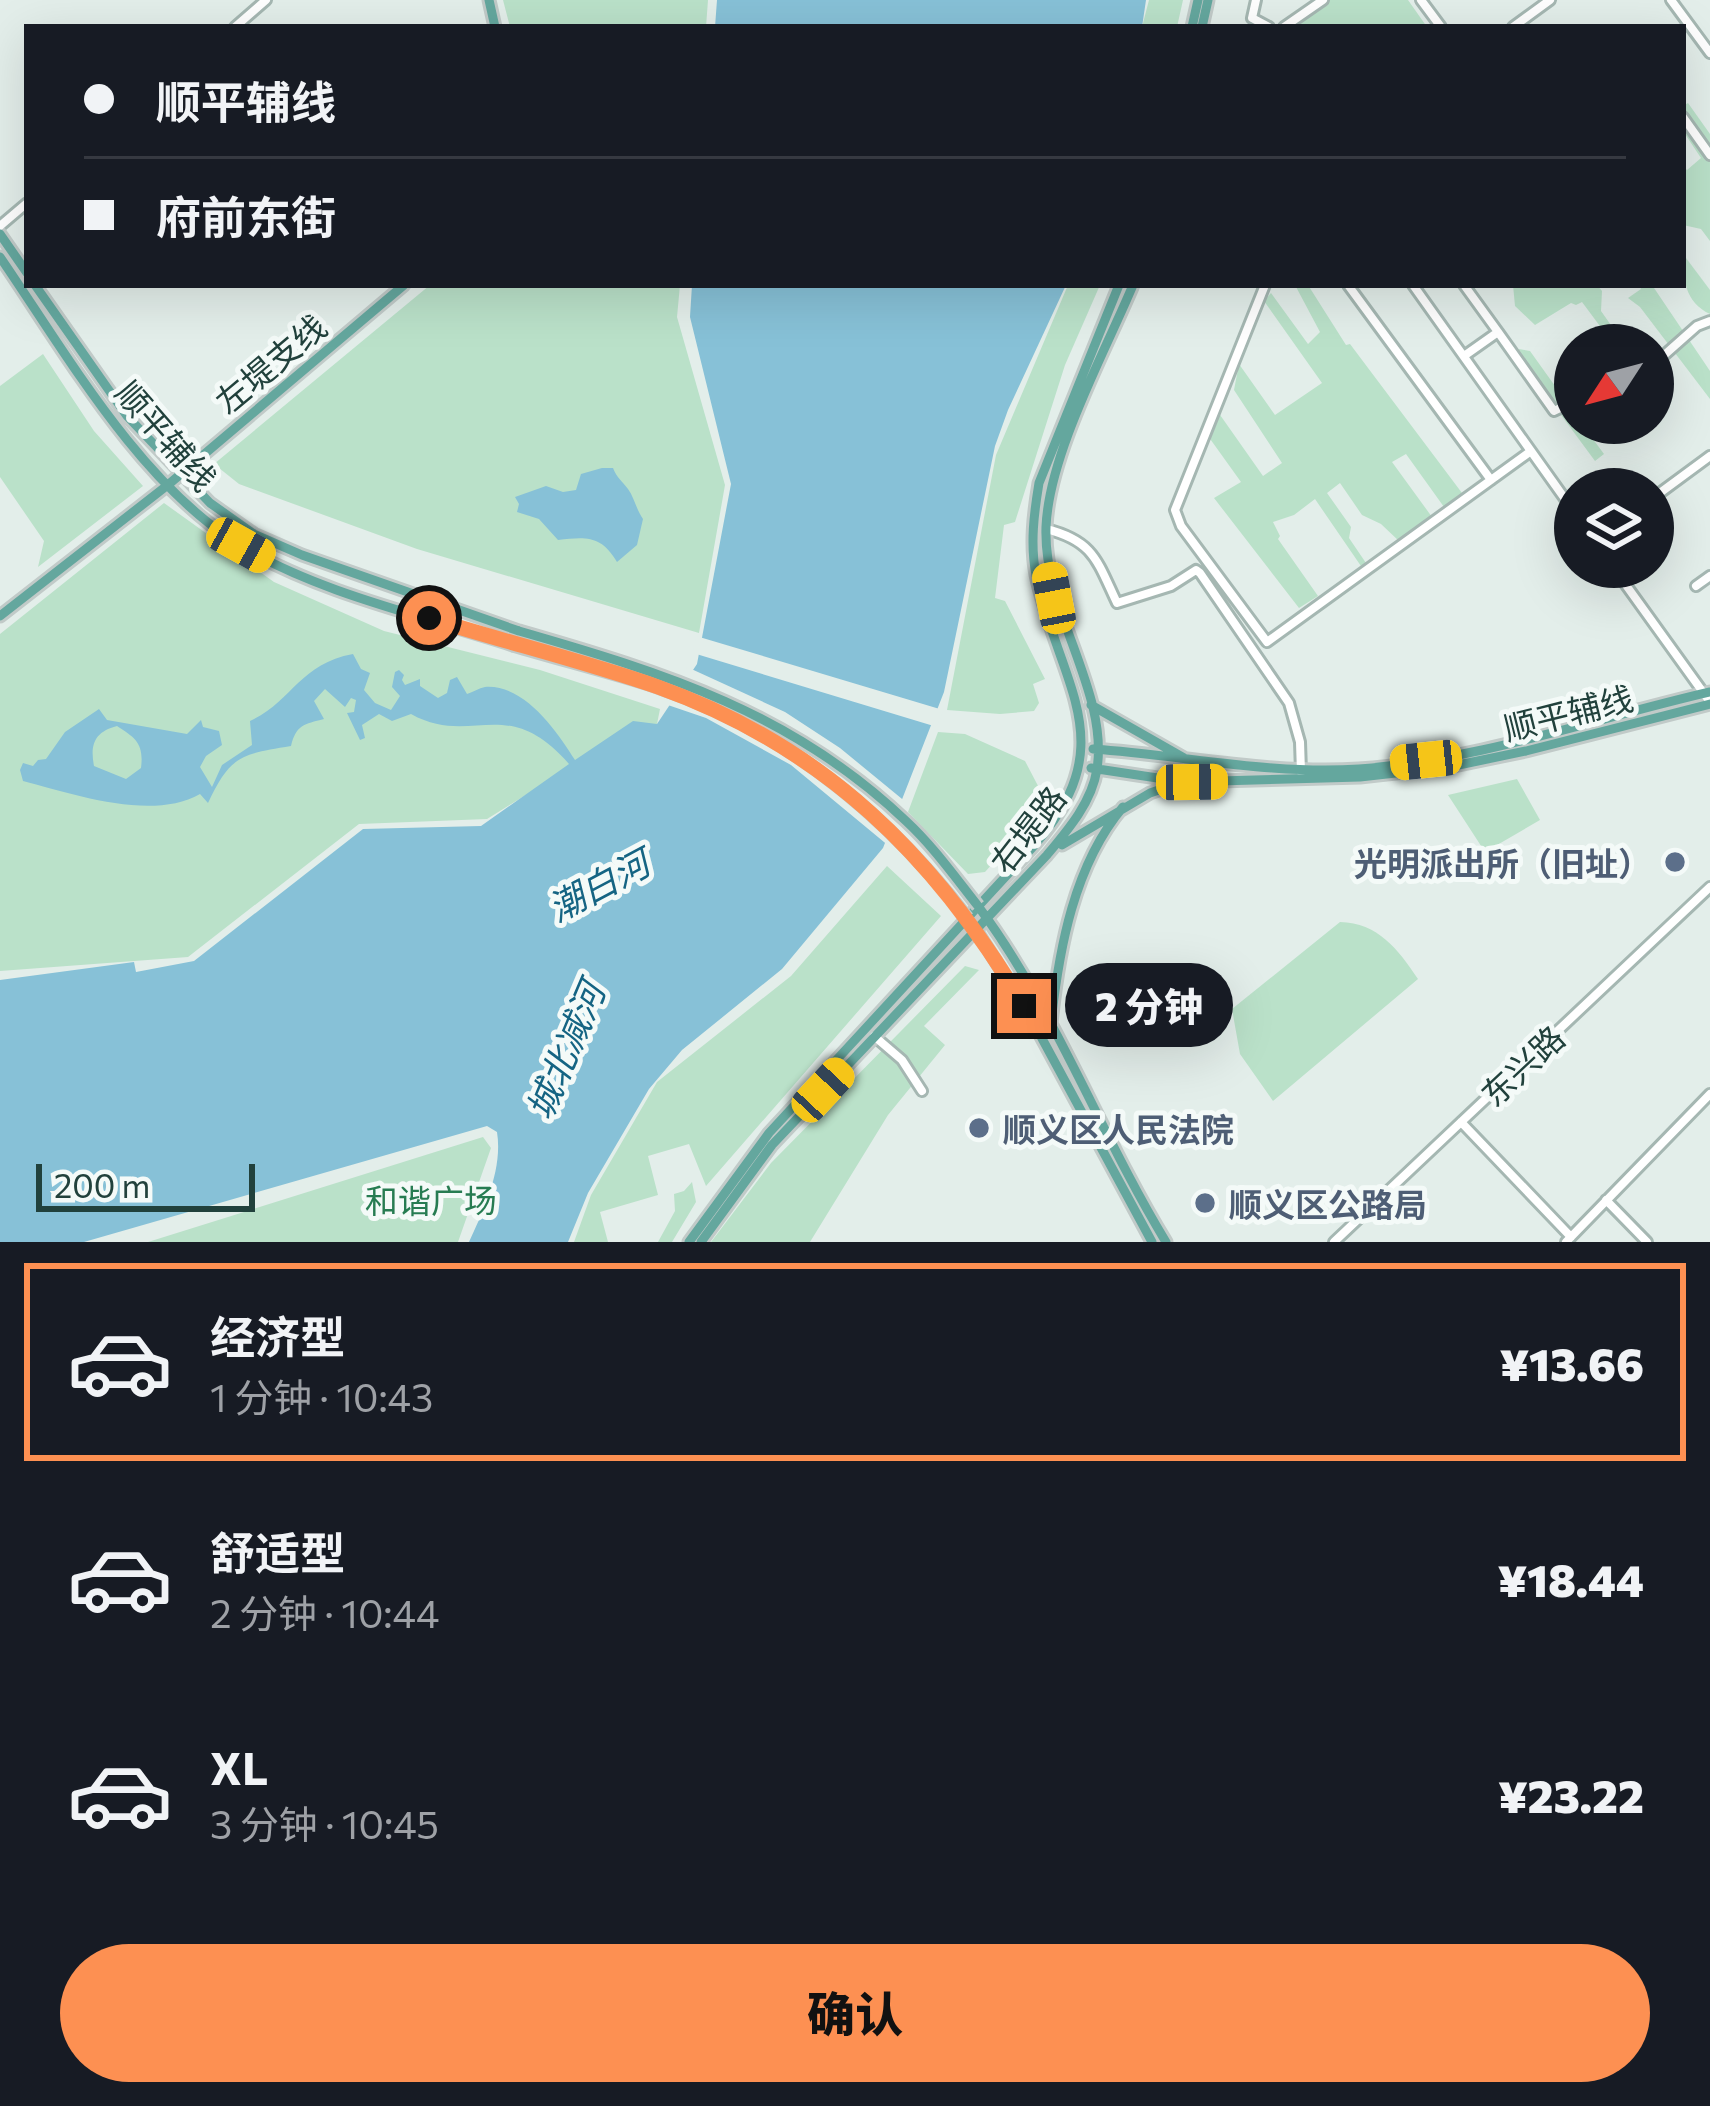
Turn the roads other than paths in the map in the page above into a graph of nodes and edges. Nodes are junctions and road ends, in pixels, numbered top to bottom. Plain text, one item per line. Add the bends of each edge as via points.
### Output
1 (266, 0) edge
2 (1256, 0) edge
3 (1323, 0) edge
4 (1550, 0) edge
5 (1671, 0) edge
6 (238, 24) edge
7 (1263, 24) edge
8 (1288, 24) edge
9 (1517, 24) edge
10 (1710, 53) edge
11 (1686, 121) edge
12 (1710, 155) edge
13 (24, 206) edge
14 (0, 230) edge
15 (0, 257) edge
16 (24, 268) edge
17 (37, 288) edge
18 (400, 288) edge
19 (1119, 288) edge
20 (1132, 288) edge
21 (1263, 288) edge
22 (1350, 288) edge
23 (1415, 288) edge
24 (1466, 288) edge
25 (1710, 321) edge
26 (1498, 332) junction
27 (1674, 346) edge
28 (1464, 356) junction
29 (1554, 411) edge
30 (1531, 452) junction
31 (1710, 456) edge
32 (180, 474) junction
33 (1491, 481) junction
34 (1674, 483) edge
35 (169, 484) junction
36 (1554, 484) edge
37 (1046, 529) junction
38 (1710, 576) edge
39 (1696, 586) dead end
40 (1628, 588) edge
41 (0, 616) edge
42 (1708, 698) edge
43 (1091, 705) junction
44 (1082, 749) junction
45 (1098, 749) junction
46 (1189, 761) junction
47 (1080, 767) junction
48 (1097, 769) junction
49 (1301, 774) junction
50 (1184, 782) junction
51 (1123, 807) junction
52 (1047, 855) junction
53 (1710, 887) edge
54 (978, 906) junction
55 (967, 918) junction
56 (987, 918) junction
57 (976, 928) junction
58 (1051, 1023) junction
59 (874, 1036) junction
60 (922, 1090) dead end
61 (1710, 1094) edge
62 (1461, 1122) junction
63 (1606, 1199) junction
64 (1568, 1239) edge
65 (689, 1242) edge
66 (701, 1242) edge
67 (1152, 1242) edge
68 (1166, 1242) edge
69 (1334, 1242) edge
70 (1647, 1242) edge

1 - 6 street
2 - 7 street via 1252,18
3 - 8 street
4 - 9 street
5 - 10 street
11 - 12 street
13 - 14 street
14 - 16 main road
15 - 35 main road, 顺平辅线 via 116,424
17 - 32 main road, 顺平辅线 via 103,385
18 - 32 main road, 左堤支线
19 - 44 main road, 右堤路 via 1034,511 1035,570
20 - 37 main road, 右堤路 via 1066,444
21 - 33 street via 1175,510 1267,642
22 - 33 street
23 - 28 street
24 - 26 street
25 - 27 street
26 - 28 street
26 - 29 street
28 - 30 street
30 - 33 street
30 - 36 street
31 - 34 street
32 - 35 main road, 左堤支线
32 - 54 main road, 顺平辅线, bridge via 254,534 302,555 660,672 750,710 838,764 904,819
35 - 41 main road, 左堤支线
35 - 55 main road, 顺平辅线, bridge via 263,558 655,686 772,739 860,801
37 - 43 main road, 右堤路 via 1054,598
37 - 49 street via 1089,547 1117,603 1200,573 1289,703
38 - 39 street
40 - 42 street
42 - 49 main road, 顺平辅线 via 1456,757
43 - 45 main road, 右堤路
43 - 46 main road
44 - 45 main road, 顺平辅线
44 - 47 main road, 右堤路
45 - 46 main road, 顺平辅线
45 - 48 main road, 右堤路
46 - 49 main road, 顺平辅线
47 - 48 main road, 顺平辅线
47 - 54 main road, 右堤路 via 1051,827
48 - 50 main road, 顺平辅线
48 - 52 main road, 右堤路 via 1082,808
49 - 50 main road, 顺平辅线
50 - 51 main road
51 - 52 main road
51 - 58 main road via 1087,861
52 - 56 main road, 右堤路
53 - 62 street, 东兴路
54 - 55 main road, 右堤路
54 - 56 main road, 顺平辅线
55 - 57 main road, 顺平辅线
55 - 65 main road, 右堤路 via 769,1133
56 - 57 main road, 右堤路
56 - 58 main road, 顺平辅线
57 - 59 main road, 右堤路
57 - 67 main road, 顺平辅线
58 - 68 main road, 顺平辅线
59 - 60 street
59 - 66 main road, 右堤路 via 772,1145
61 - 63 street
62 - 64 street
62 - 69 street, 东兴路
63 - 64 street
63 - 70 street

